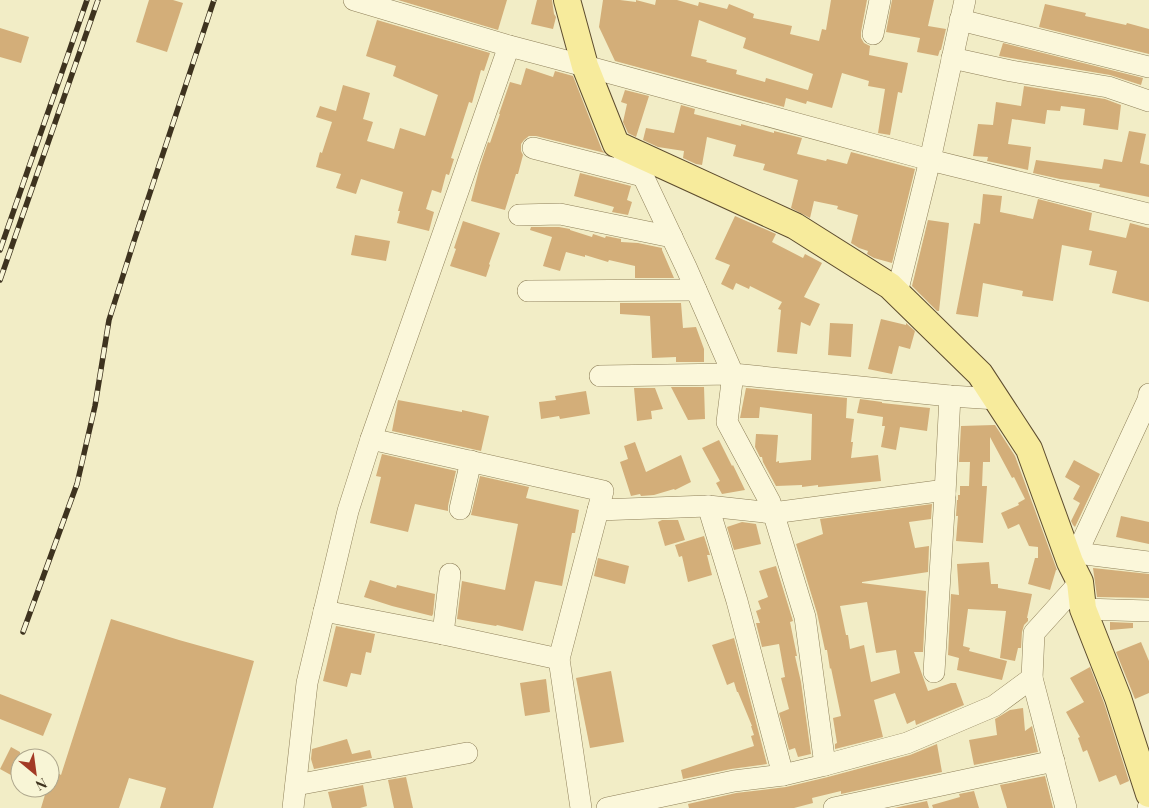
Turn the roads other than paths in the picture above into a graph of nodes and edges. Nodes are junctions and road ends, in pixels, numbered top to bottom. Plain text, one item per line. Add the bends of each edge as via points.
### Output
1 (354, 0) edge
2 (567, 0) edge
3 (880, 0) edge
4 (963, 10) edge
5 (873, 34) dead end
6 (509, 46) junction
7 (952, 58) junction
8 (585, 66) junction
9 (1149, 67) edge
10 (1149, 101) edge
11 (616, 144) junction
12 (533, 148) dead end
13 (930, 160) junction
14 (643, 176) junction
15 (1149, 214) edge
16 (519, 215) dead end
17 (672, 237) junction
18 (696, 290) junction
19 (528, 291) dead end
20 (897, 293) junction
21 (733, 374) junction
22 (600, 376) dead end
23 (950, 396) junction
24 (1149, 398) edge
25 (997, 399) junction
26 (371, 439) junction
27 (471, 461) junction
28 (945, 494) junction
29 (708, 506) junction
30 (460, 510) dead end
31 (598, 510) junction
32 (773, 513) junction
33 (1149, 562) edge
34 (1076, 566) junction
35 (450, 574) dead end
36 (1083, 609) junction
37 (324, 611) junction
38 (1149, 611) edge
39 (443, 634) junction
40 (559, 659) junction
41 (934, 672) dead end
42 (1032, 678) junction
43 (467, 753) dead end
44 (1054, 761) junction
45 (825, 765) junction
46 (783, 775) junction
47 (296, 785) junction
48 (1149, 794) edge
49 (293, 808) edge
50 (581, 808) edge
51 (607, 808) edge
52 (834, 808) edge
53 (1066, 808) edge

1 - 6 street
2 - 8 main road
3 - 5 street
4 - 7 street
4 - 9 street
6 - 8 street
6 - 26 street
7 - 10 street via 1108,87
7 - 13 street
8 - 11 main road
8 - 13 street
11 - 14 street
11 - 20 main road via 795,226
12 - 14 street
13 - 15 street
13 - 20 street
14 - 17 street
16 - 17 street via 560,214
17 - 18 street
18 - 19 street
18 - 21 street
20 - 25 main road via 980,374
21 - 22 street
21 - 23 street
21 - 32 street via 727,422
23 - 25 street
23 - 28 street
24 - 34 street
25 - 34 main road via 1029,449
26 - 27 street
26 - 37 street via 348,512
27 - 30 street
27 - 31 street via 603,491
28 - 32 street via 938,491
28 - 41 street
29 - 31 street
29 - 32 street
29 - 46 street
31 - 40 street
32 - 45 street via 805,617
33 - 34 street
34 - 36 main road
34 - 42 street via 1034,633
35 - 39 street
36 - 38 street
36 - 48 main road via 1118,698
37 - 39 street
37 - 47 street via 307,683
39 - 40 street
40 - 50 street
42 - 44 street
42 - 45 street via 994,706 907,743
43 - 47 street
44 - 52 street
44 - 53 street
45 - 46 street
46 - 51 street
47 - 49 street

